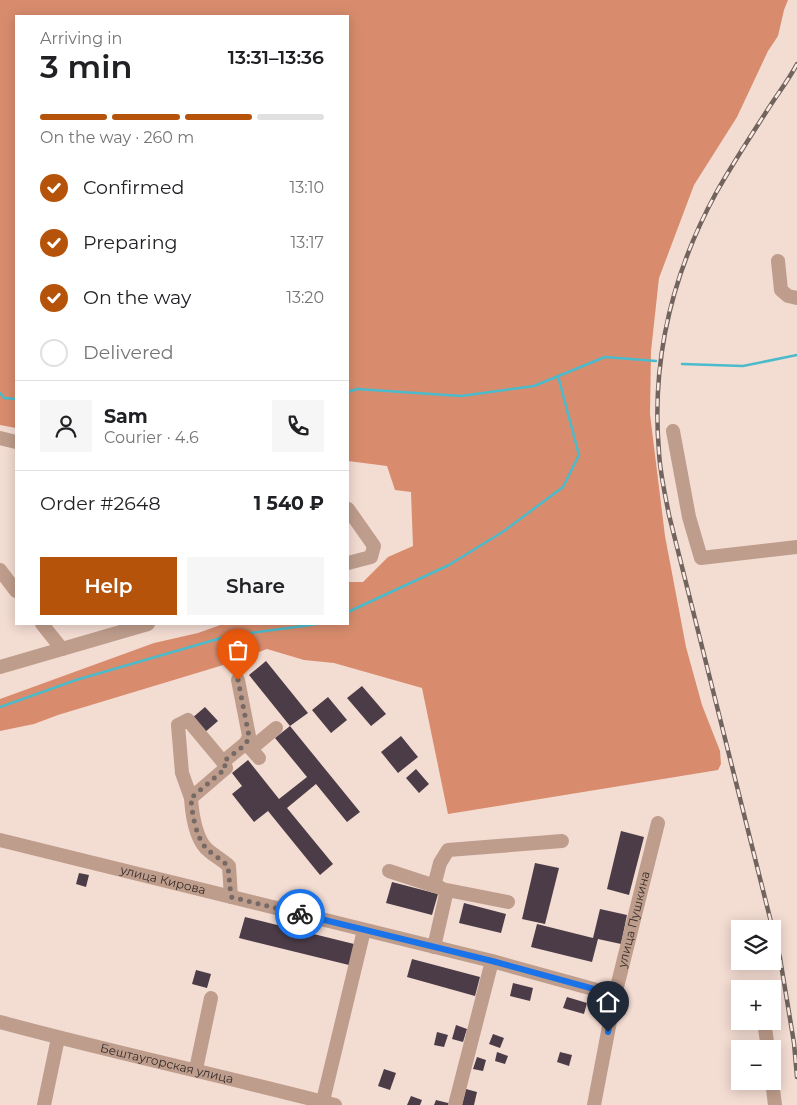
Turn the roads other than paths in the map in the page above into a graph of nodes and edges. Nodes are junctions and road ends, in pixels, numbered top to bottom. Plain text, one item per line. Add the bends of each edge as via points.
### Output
1 (778, 261) dead end
2 (797, 298) edge
3 (672, 432) dead end
4 (0, 438) edge
5 (15, 442) edge
6 (349, 510) edge
7 (797, 547) edge
8 (349, 563) edge
9 (0, 570) edge
10 (15, 589) edge
11 (43, 625) edge
12 (145, 625) edge
13 (62, 649) junction
14 (0, 667) edge
15 (238, 680) dead end
16 (276, 728) dead end
17 (252, 750) junction
18 (223, 762) junction
19 (191, 798) junction
20 (658, 823) dead end
21 (0, 840) edge
22 (562, 841) dead end
23 (389, 871) dead end
24 (440, 888) junction
25 (231, 897) junction
26 (508, 902) dead end
27 (364, 930) junction
28 (434, 947) junction
29 (492, 961) junction
30 (616, 995) junction
31 (211, 998) dead end
32 (0, 1022) edge
33 (58, 1038) junction
34 (196, 1069) junction
35 (773, 1090) edge
36 (327, 1104) edge
37 (44, 1105) edge
38 (455, 1105) edge
39 (594, 1105) edge
40 (775, 1105) edge

1 - 2 street via 781,290
3 - 7 street via 701,558
4 - 5 street
6 - 8 street via 374,546 371,557
9 - 10 street
11 - 13 street
12 - 13 street
13 - 14 street
15 - 17 street
16 - 17 street
17 - 18 street
18 - 19 street via 226,768
18 - 19 street via 188,720 178,725 182,773
19 - 25 street via 192,817 198,835 207,850 228,866
20 - 30 street, улица Пушкина
21 - 25 street, улица Кирова
22 - 24 street via 448,850 440,862
23 - 24 street
24 - 26 street
24 - 28 street
25 - 27 street, улица Кирова
27 - 28 street, улица Кирова
27 - 36 street
28 - 29 street, улица Кирова
29 - 30 street, улица Кирова
29 - 38 street
30 - 39 street, улица Пушкина
31 - 34 street
32 - 33 street, Бештаугорская улица
33 - 34 street, Бештаугорская улица
33 - 37 street
34 - 36 street, Бештаугорская улица
35 - 40 street

